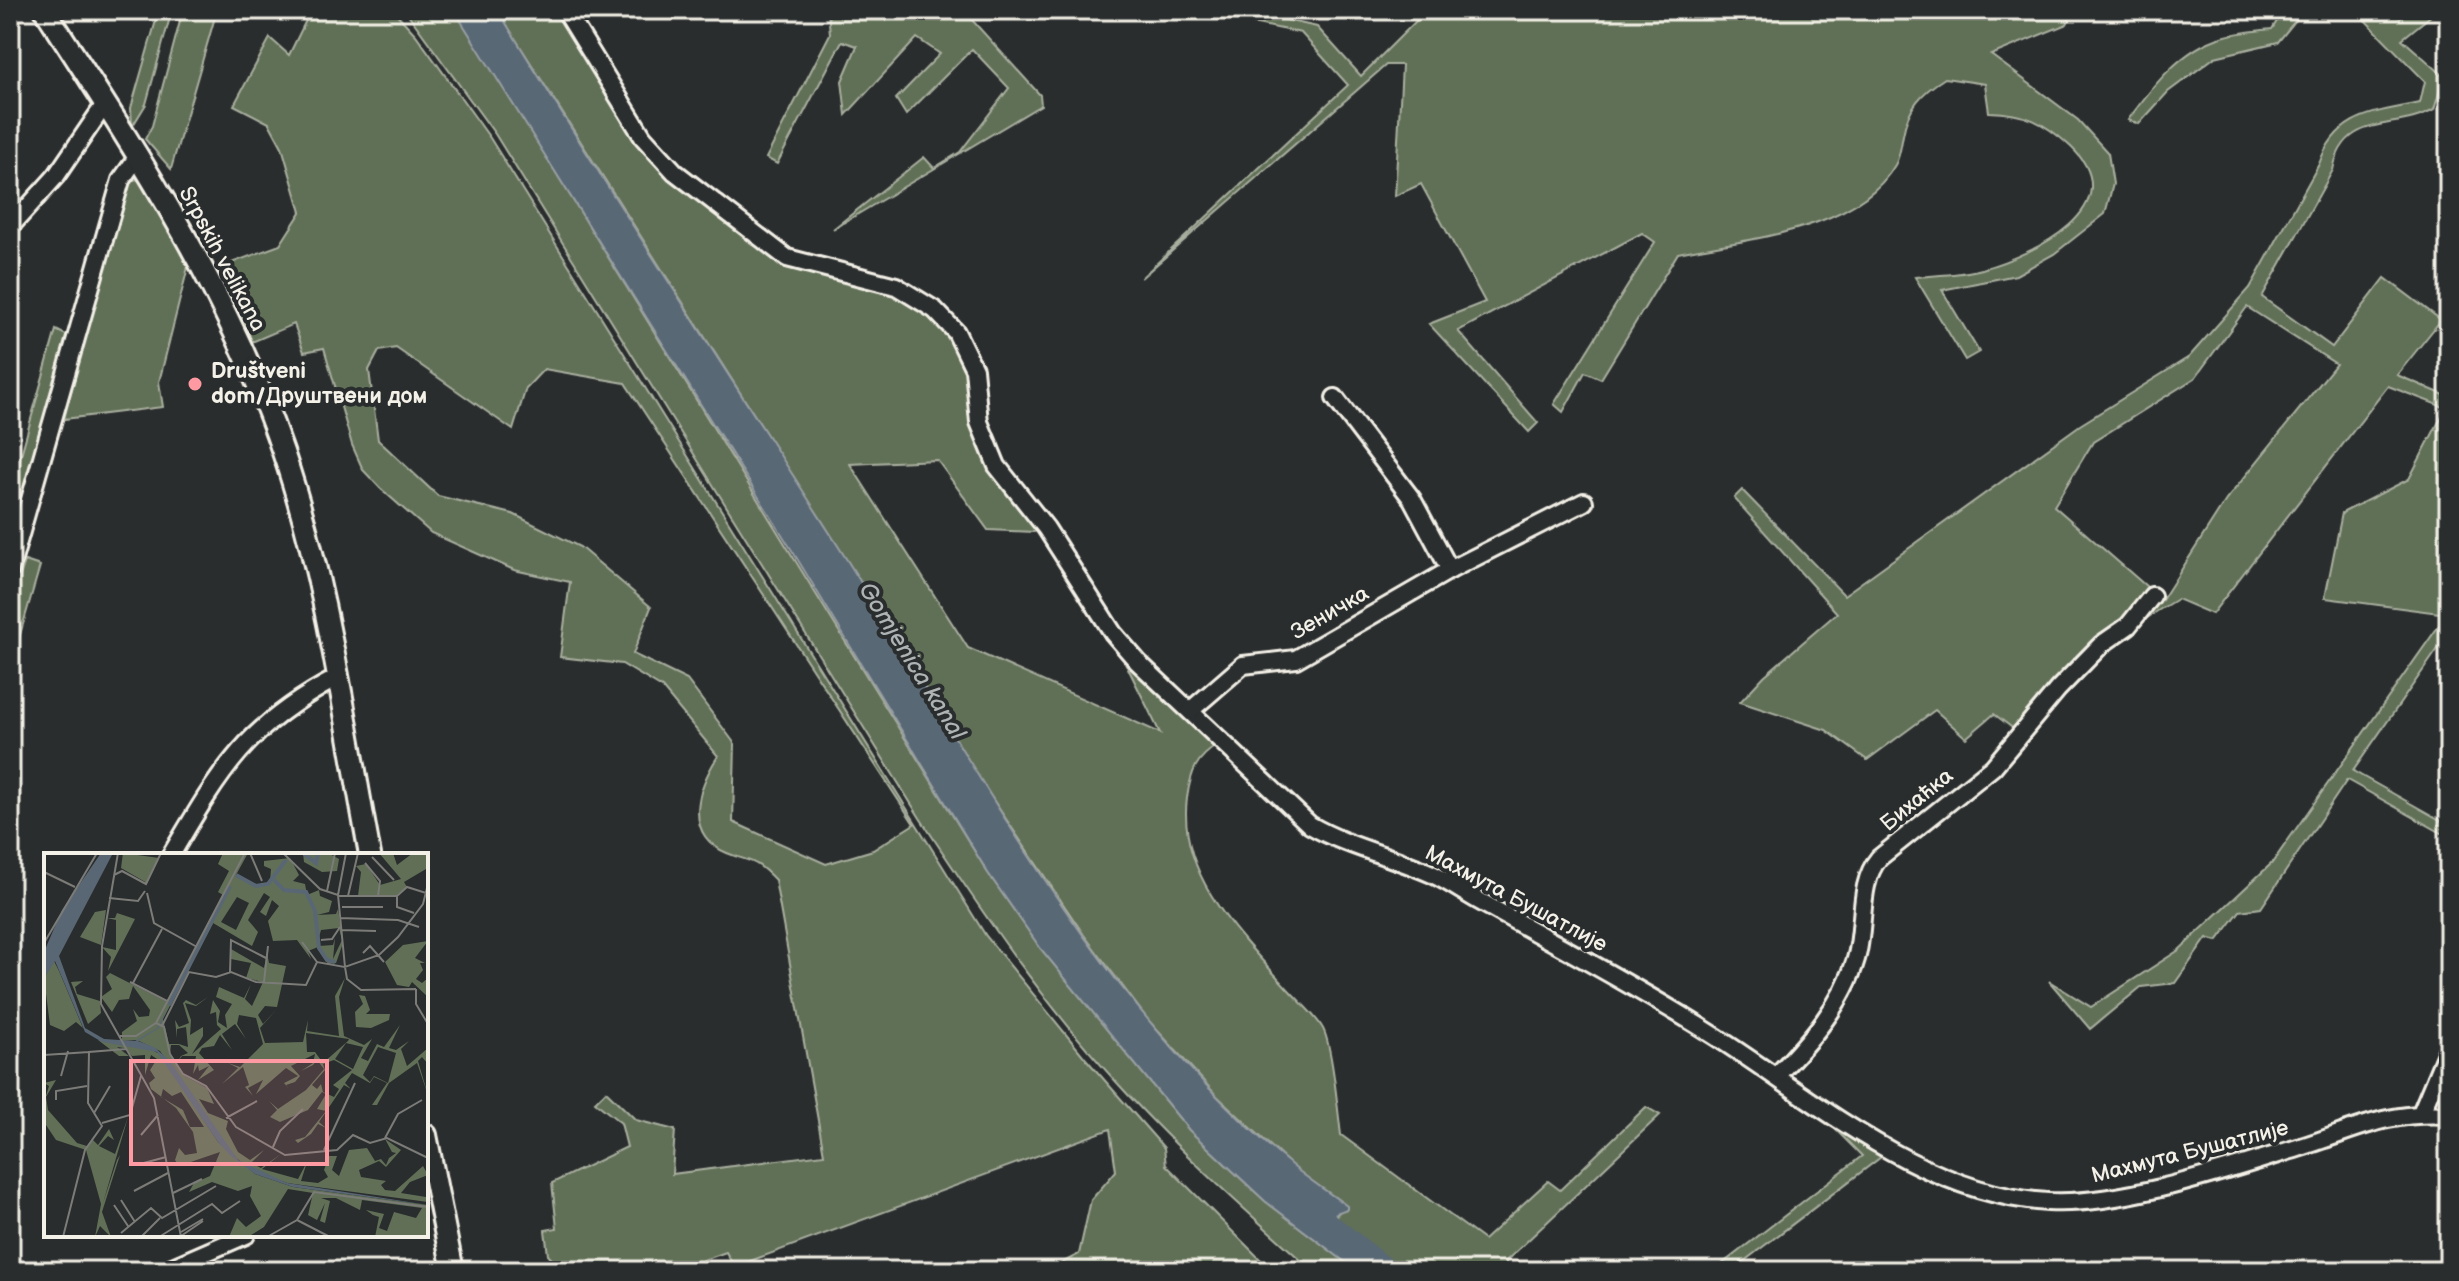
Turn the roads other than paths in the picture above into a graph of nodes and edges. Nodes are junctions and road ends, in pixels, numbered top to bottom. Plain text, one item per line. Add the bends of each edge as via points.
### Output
1 (45, 10) edge
2 (565, 10) edge
3 (105, 104) junction
4 (138, 156) junction
5 (10, 227) edge
6 (1335, 398) dead end
7 (1584, 502) dead end
8 (10, 570) edge
9 (1450, 570) junction
10 (2152, 596) dead end
11 (337, 678) junction
12 (1191, 710) junction
13 (172, 853) edge
14 (370, 853) edge
15 (2449, 1046) edge
16 (1776, 1076) junction
17 (2421, 1113) junction
18 (2449, 1115) edge
19 (428, 1155) edge
20 (433, 1204) edge
21 (241, 1237) edge
22 (163, 1271) edge
23 (453, 1271) edge

1 - 3 main road, Srpskih velikana
2 - 12 street, Махмута Бушатлије via 643,137 675,172 787,258 896,286 935,310 956,332 974,369 979,422 997,466 1046,528 1113,633
3 - 4 main road, Srpskih velikana
3 - 5 street via 56,176
4 - 8 street via 121,180
4 - 11 main road, Srpskih velikana via 226,311 264,400 305,529
6 - 9 street via 1412,499
7 - 9 street, Зеничка
9 - 12 street, Зеничка via 1296,659 1243,665
10 - 16 street, Бихаћка via 2128,626 2102,644 2058,689 1993,767 1868,871 1857,957 1840,998
11 - 13 street via 292,701 248,739
11 - 14 main road, Srpskih velikana
12 - 16 street, Махмута Бушатлије via 1310,825 1333,839 1432,874
15 - 17 street
16 - 17 street, Махмута Бушатлије via 1884,1150 1995,1193 2048,1202 2091,1201 2147,1190 2295,1149 2374,1120
17 - 18 street, Махмута Бушатлије
19 - 20 main road
20 - 23 main road
21 - 22 street

